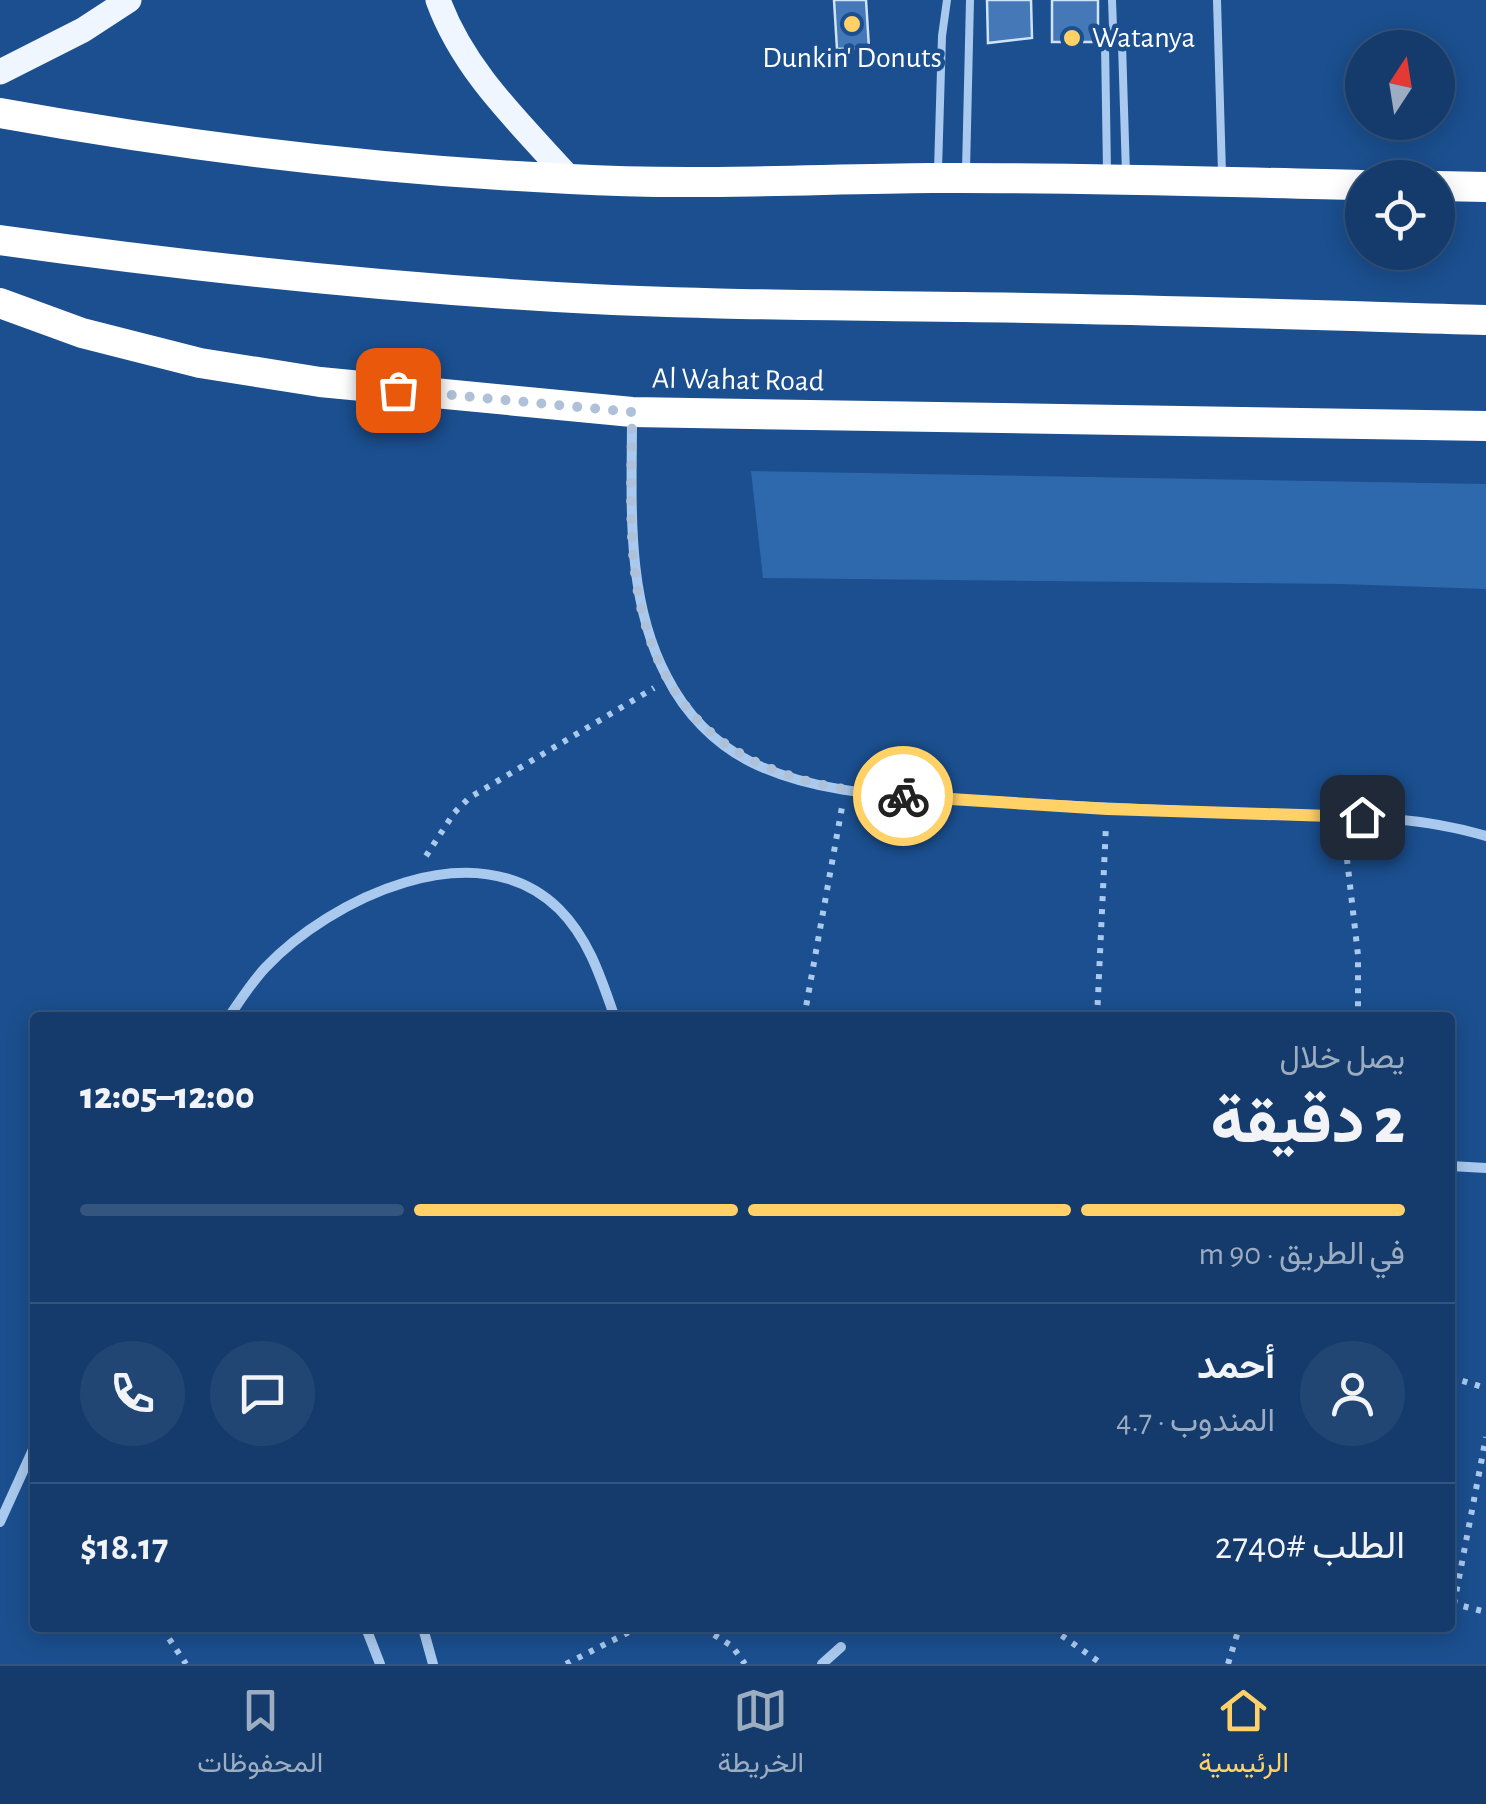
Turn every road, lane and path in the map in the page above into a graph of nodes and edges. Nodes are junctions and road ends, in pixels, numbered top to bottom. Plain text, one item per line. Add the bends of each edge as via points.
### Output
1 (129, 0) edge
2 (438, 0) edge
3 (947, 0) edge
4 (970, 0) edge
5 (1112, 0) edge
6 (1217, 0) edge
7 (1112, 26) junction
8 (0, 72) edge
9 (0, 113) edge
10 (951, 179) junction
11 (571, 180) junction
12 (1117, 181) junction
13 (1222, 182) junction
14 (1345, 185) edge
15 (1455, 186) edge
16 (1486, 187) edge
17 (0, 240) edge
18 (0, 303) edge
19 (1486, 320) edge
20 (632, 412) junction
21 (1486, 426) edge
22 (668, 680) junction
23 (845, 792) junction
24 (1107, 809) junction
25 (1342, 816) junction
26 (1486, 836) edge
27 (412, 882) junction
28 (232, 1012) edge
29 (613, 1012) edge
30 (805, 1012) edge
31 (1097, 1012) edge
32 (1358, 1012) edge
33 (1455, 1166) edge
34 (1486, 1168) edge
35 (1455, 1379) edge
36 (1486, 1388) edge
37 (1486, 1437) edge
38 (30, 1465) edge
39 (0, 1522) edge
40 (1455, 1589) edge
41 (1455, 1605) edge
42 (1486, 1612) edge
43 (165, 1632) edge
44 (368, 1632) edge
45 (425, 1632) edge
46 (630, 1632) edge
47 (713, 1632) edge
48 (1057, 1632) edge
49 (1238, 1632) edge
50 (841, 1647) dead end
51 (186, 1664) edge
52 (380, 1664) edge
53 (433, 1664) edge
54 (566, 1664) edge
55 (746, 1664) edge
56 (822, 1664) edge
57 (1102, 1664) edge
58 (1228, 1664) edge

1 - 8 main road
2 - 11 main road via 475,70
3 - 10 lane via 942,36
4 - 10 lane
5 - 7 lane
6 - 13 lane
7 - 12 lane via 1105,44
7 - 12 lane via 1122,44
9 - 11 highway via 363,164
10 - 11 highway
10 - 12 highway
12 - 13 highway
13 - 14 highway
15 - 16 highway
17 - 19 highway via 352,282 556,297
18 - 20 highway, Al Wahat Road via 82,333 200,363 320,382
20 - 21 highway, Al Wahat Road
20 - 22 street via 637,585
22 - 23 street via 719,742 752,762
22 - 27 path via 469,798
23 - 24 street
23 - 30 path
24 - 25 street
24 - 31 path
25 - 26 street
25 - 32 path
27 - 28 street via 372,894 314,925 264,969
27 - 29 street via 468,872 530,888 578,931
33 - 34 street
35 - 36 path
37 - 40 path
38 - 39 street
41 - 42 path
43 - 51 path
44 - 52 street
45 - 53 street
46 - 54 path
47 - 55 path
48 - 57 path
49 - 58 path
50 - 56 street

